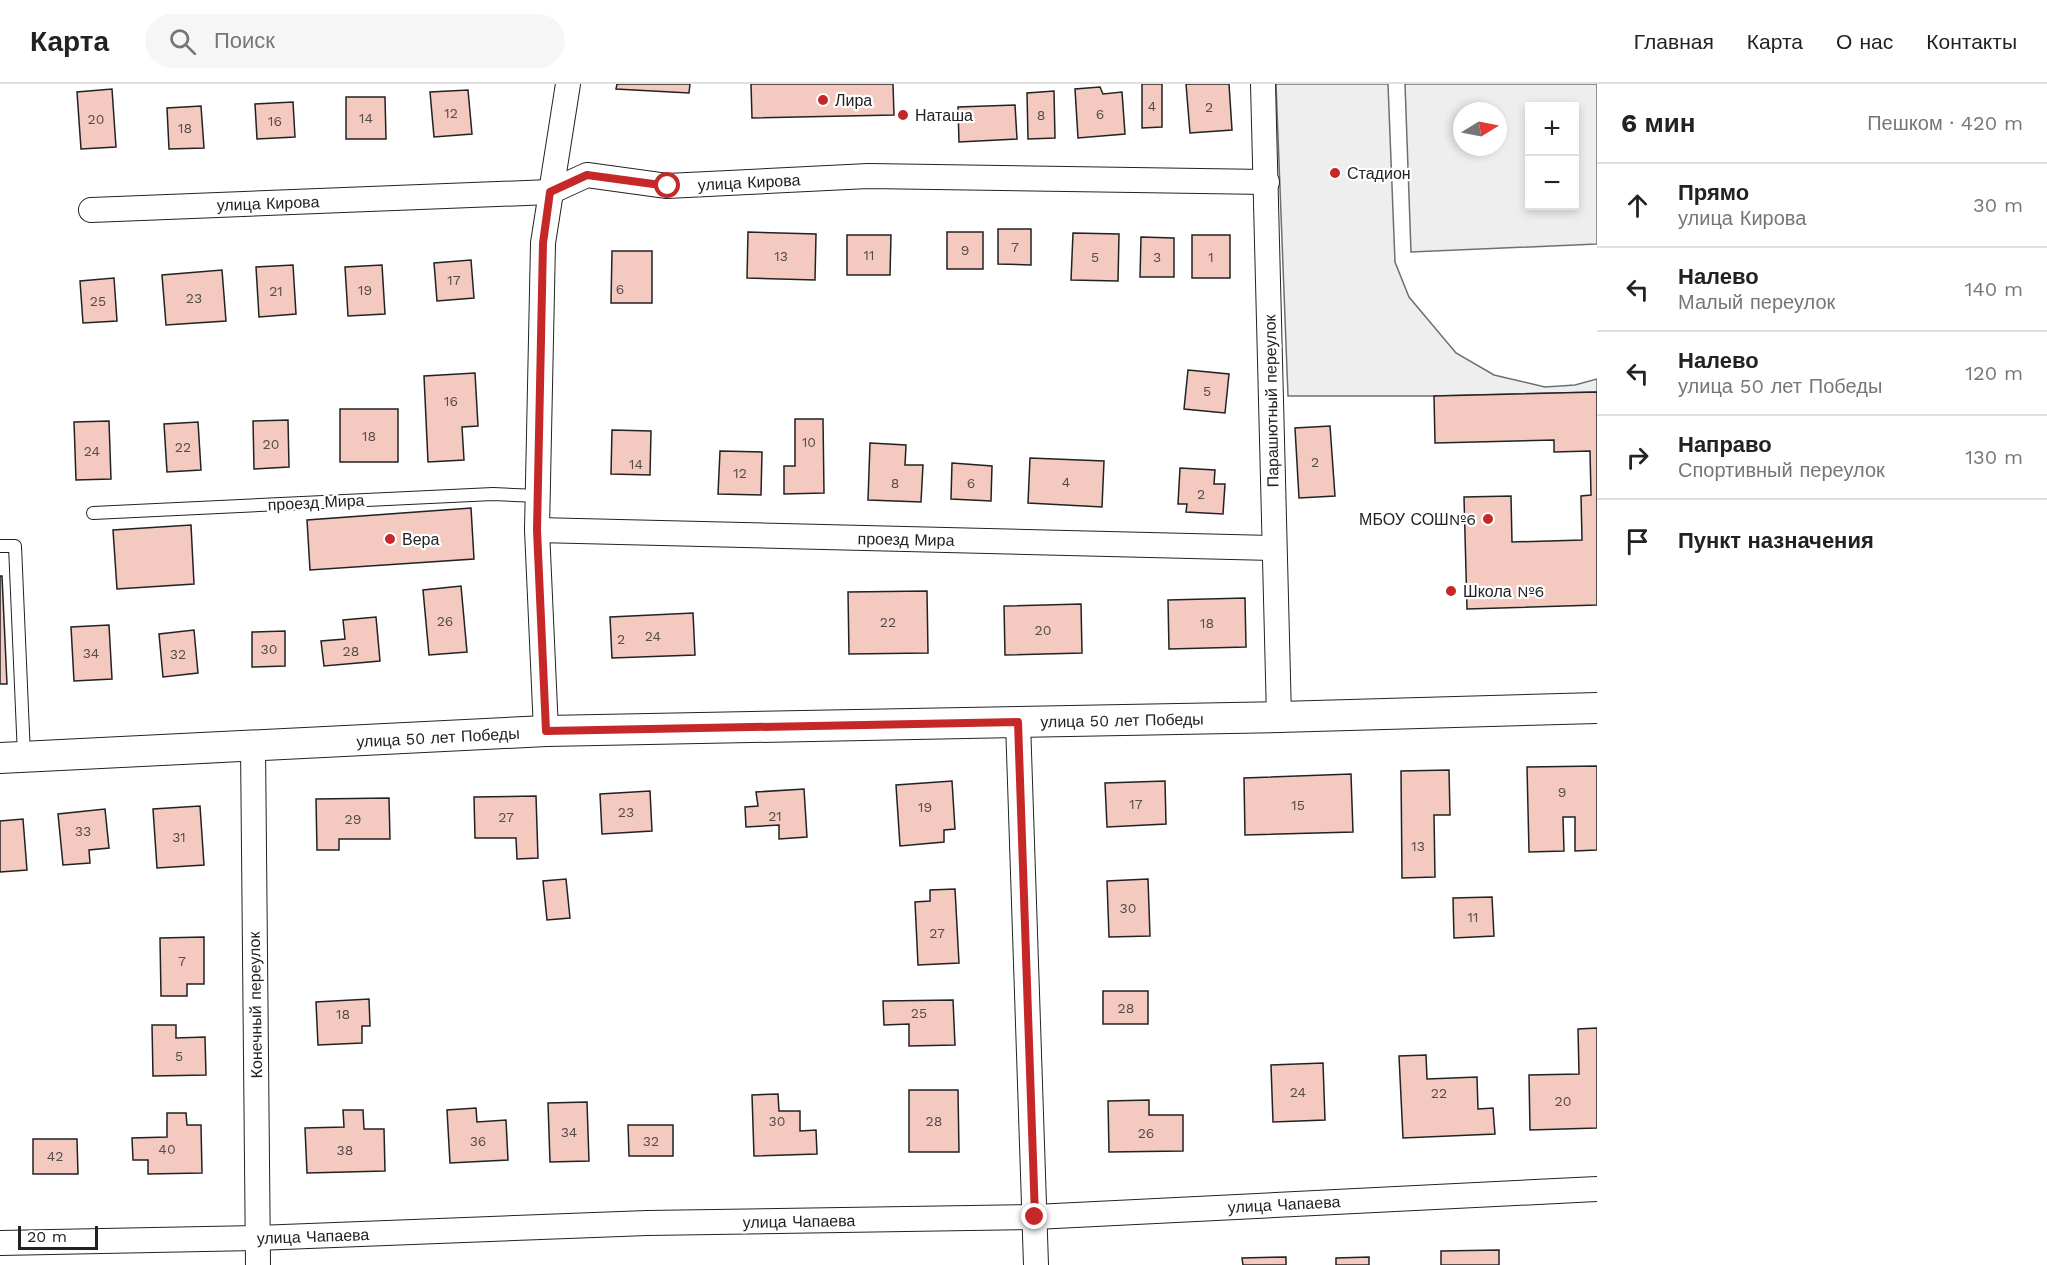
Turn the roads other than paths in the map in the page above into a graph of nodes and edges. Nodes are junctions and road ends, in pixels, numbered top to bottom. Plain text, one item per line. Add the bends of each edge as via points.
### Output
1 (568, 84) edge
2 (1263, 84) edge
3 (1267, 182) junction
4 (550, 192) junction
5 (91, 210) dead end
6 (539, 495) junction
7 (93, 513) dead end
8 (537, 530) junction
9 (0, 546) edge
10 (1274, 548) junction
11 (1597, 708) edge
12 (1279, 717) junction
13 (1018, 722) junction
14 (546, 731) junction
15 (253, 746) junction
16 (12, 757) edge
17 (1597, 1189) edge
18 (1035, 1217) junction
19 (257, 1238) junction
20 (0, 1243) edge
21 (258, 1265) edge
22 (1036, 1265) edge

1 - 4 street
2 - 3 street, Парашютный переулок
3 - 4 street, улица Кирова via 868,176 668,186 587,175
3 - 10 street, Парашютный переулок
4 - 5 street, улица Кирова
4 - 6 street via 543,243
6 - 7 lane, проезд Мира via 481,494
6 - 8 street
8 - 10 street, проезд Мира
8 - 14 street
9 - 16 lane via 15,546
10 - 12 street, Парашютный переулок
11 - 12 street, улица 50 лет Победы
12 - 13 street, улица 50 лет Победы
13 - 14 street, улица 50 лет Победы
13 - 18 street
14 - 15 street, улица 50 лет Победы
15 - 16 street, улица 50 лет Победы
15 - 19 street, Конечный переулок
17 - 18 street, улица Чапаева
18 - 19 street, улица Чапаева via 646,1223
18 - 22 street
19 - 20 street, улица Чапаева
19 - 21 street, Конечный переулок

